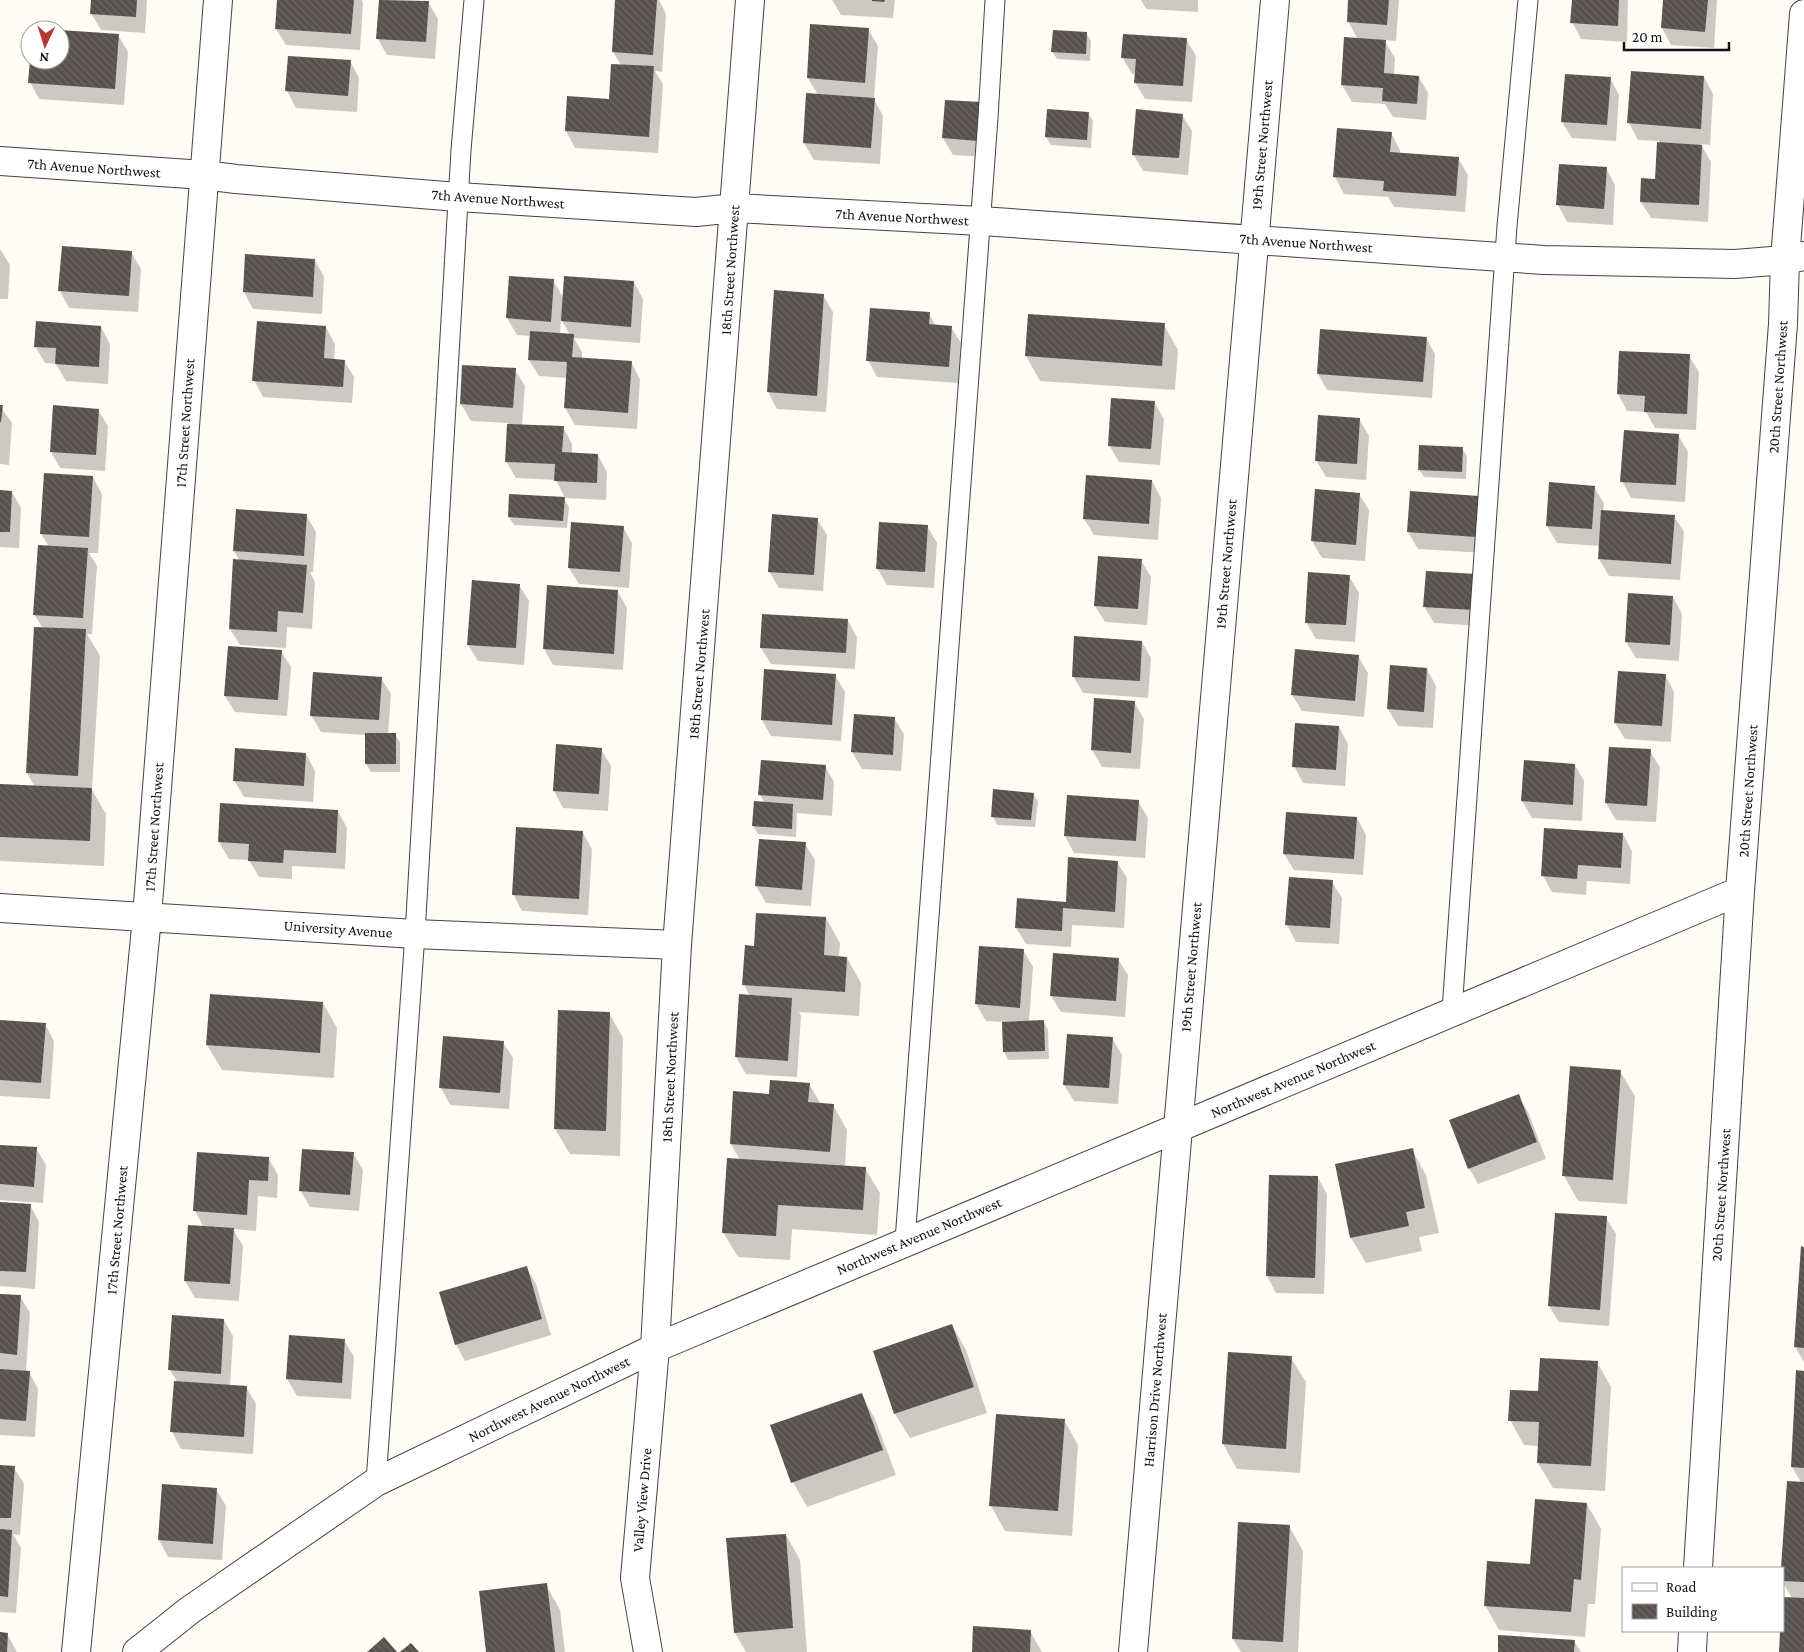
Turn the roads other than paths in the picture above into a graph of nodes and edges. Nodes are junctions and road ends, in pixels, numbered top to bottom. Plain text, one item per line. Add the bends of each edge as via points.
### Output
1 (218, 0) edge
2 (474, 0) edge
3 (750, 0) edge
4 (995, 0) edge
5 (1275, 0) edge
6 (1528, 0) edge
7 (1804, 14) edge
8 (0, 161) edge
9 (204, 175) junction
10 (458, 197) junction
11 (735, 208) junction
12 (981, 221) junction
13 (1254, 240) junction
14 (1505, 257) junction
15 (1795, 258) edge
16 (1740, 891) junction
17 (0, 908) edge
18 (147, 917) junction
19 (415, 934) junction
20 (677, 945) junction
21 (1452, 1011) junction
22 (1178, 1128) junction
23 (905, 1241) junction
24 (655, 1348) junction
25 (376, 1482) junction
26 (1698, 1567) edge
27 (1693, 1632) edge
28 (76, 1652) edge
29 (137, 1652) edge
30 (648, 1652) edge
31 (1133, 1652) edge
32 (1692, 1652) edge

1 - 9 street, 17th Street Northwest
2 - 10 lane
3 - 11 street, 18th Street Northwest
4 - 12 lane
5 - 13 street, 19th Street Northwest
6 - 14 lane
7 - 15 street, 20th Street Northwest
8 - 9 street, 7th Avenue Northwest
9 - 10 street, 7th Avenue Northwest
9 - 18 street, 17th Street Northwest
10 - 11 street, 7th Avenue Northwest via 696,212
10 - 19 lane
11 - 12 street, 7th Avenue Northwest
11 - 20 street, 18th Street Northwest
12 - 13 street, 7th Avenue Northwest
12 - 23 lane
13 - 14 street, 7th Avenue Northwest
13 - 22 street, 19th Street Northwest
14 - 15 street, 7th Avenue Northwest via 1735,264
14 - 21 lane
15 - 16 street, 20th Street Northwest via 1783,324
16 - 21 street, Northwest Avenue Northwest
16 - 26 street, 20th Street Northwest
17 - 18 street, University Avenue
18 - 19 street, University Avenue
18 - 28 street, 17th Street Northwest
19 - 20 street, University Avenue
19 - 25 lane
20 - 24 street, 18th Street Northwest
21 - 22 street, Northwest Avenue Northwest
22 - 23 street, Northwest Avenue Northwest
22 - 31 street, Harrison Drive Northwest
23 - 24 street, Northwest Avenue Northwest
24 - 25 street, Northwest Avenue Northwest
24 - 30 street, Valley View Drive via 635,1578
25 - 29 street, Northwest Avenue Northwest via 190,1610
27 - 32 street

